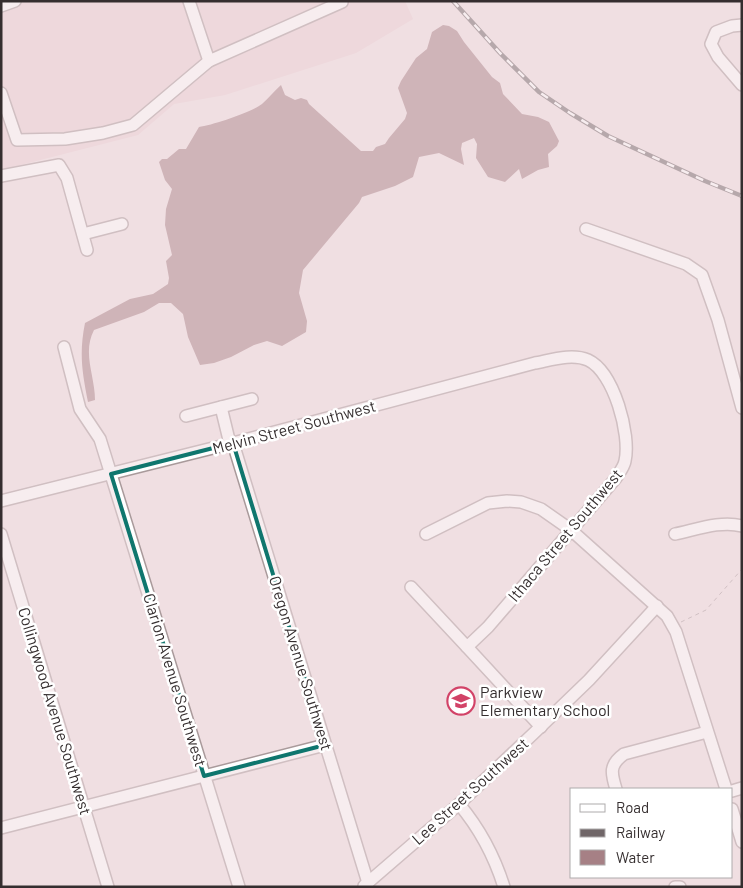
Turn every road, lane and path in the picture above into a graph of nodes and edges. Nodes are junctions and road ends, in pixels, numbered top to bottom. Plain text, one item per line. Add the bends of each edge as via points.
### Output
1 (15, 1) edge
2 (189, 1) edge
3 (342, 1) edge
4 (1, 6) edge
5 (742, 26) edge
6 (209, 61) junction
7 (742, 85) edge
8 (1, 93) edge
9 (1, 176) edge
10 (122, 224) dead end
11 (586, 228) dead end
12 (83, 234) junction
13 (87, 250) dead end
14 (64, 347) dead end
15 (587, 359) joint
16 (252, 399) dead end
17 (221, 407) junction
18 (742, 408) edge
19 (186, 416) dead end
20 (231, 443) junction
21 (111, 474) junction
22 (1, 501) edge
23 (742, 526) edge
24 (571, 530) junction
25 (1, 534) edge
26 (426, 534) dead end
27 (675, 534) dead end
28 (742, 569) edge
29 (411, 587) dead end
30 (657, 606) junction
31 (680, 622) dead end
32 (467, 648) junction
33 (541, 726) junction
34 (707, 732) junction
35 (325, 744) junction
36 (204, 776) junction
37 (616, 788) edge
38 (726, 788) edge
39 (459, 804) junction
40 (84, 806) junction
41 (733, 812) edge
42 (1, 828) edge
43 (742, 842) edge
44 (366, 885) edge
45 (108, 887) edge
46 (239, 887) edge
47 (504, 887) edge
48 (675, 887) edge
49 (680, 887) edge

1 - 4 street
2 - 6 street
3 - 6 street
5 - 7 street via 716,32 711,44
6 - 8 street via 133,125 103,134 17,140
9 - 12 street via 59,165 67,178
10 - 12 street
11 - 18 street via 686,264 702,275
12 - 13 street
14 - 21 street, Clarion Avenue Southwest via 80,409 100,439
15 - 20 street, Melvin Street Southwest via 568,357 535,363
15 - 24 street, Ithaca Street Southwest via 608,380 623,422 625,462 616,478
16 - 17 street
17 - 19 street
17 - 20 street, Oregon Avenue Southwest
20 - 21 street, Melvin Street Southwest
20 - 35 street, Oregon Avenue Southwest via 270,558
21 - 22 street, Melvin Street Southwest
21 - 36 street, Clarion Avenue Southwest
23 - 27 street via 720,525
24 - 26 street via 541,509 507,501 488,503
24 - 30 street
24 - 32 street, Ithaca Street Southwest
25 - 40 street, Collingwood Avenue Southwest
28 - 31 path via 706,610
29 - 32 street
30 - 33 street, Lee Street Southwest via 589,680
30 - 34 street via 676,632
32 - 33 street
33 - 39 street, Lee Street Southwest
34 - 37 street via 624,754 613,767
34 - 38 street
35 - 36 street
35 - 44 street, Oregon Avenue Southwest
36 - 40 street
36 - 46 street, Clarion Avenue Southwest
39 - 44 street, Lee Street Southwest
39 - 47 street via 487,843
40 - 42 street
40 - 45 street, Collingwood Avenue Southwest
41 - 43 street
48 - 49 street

